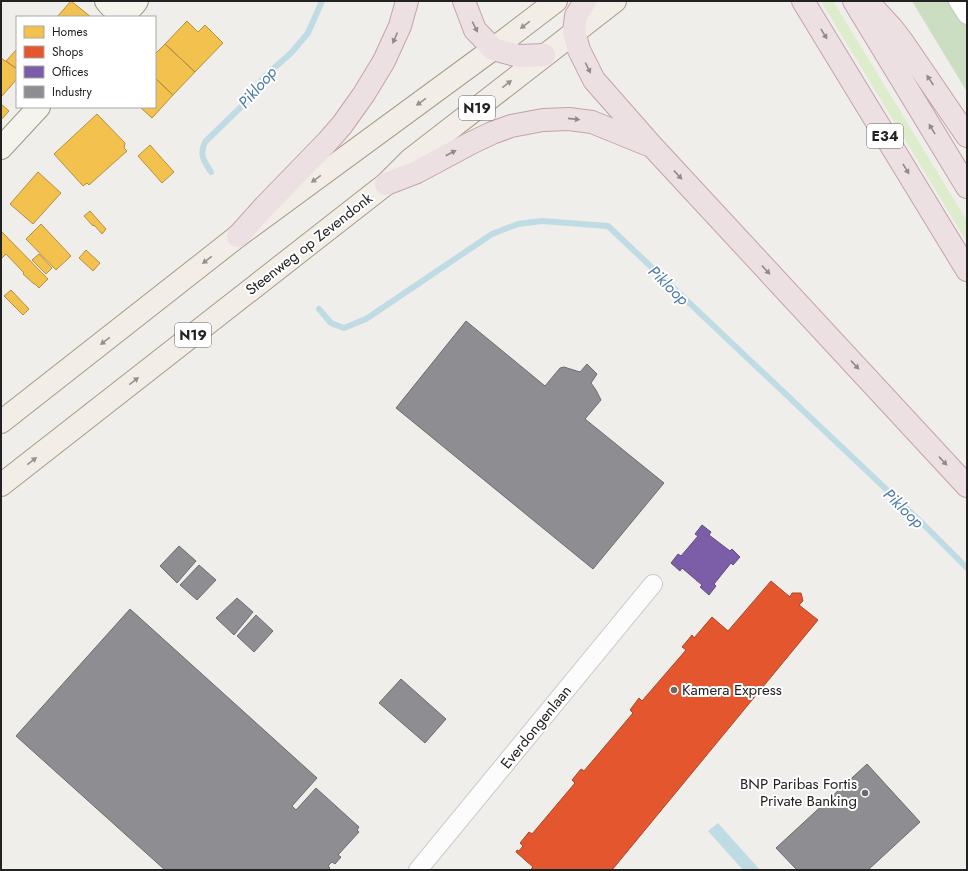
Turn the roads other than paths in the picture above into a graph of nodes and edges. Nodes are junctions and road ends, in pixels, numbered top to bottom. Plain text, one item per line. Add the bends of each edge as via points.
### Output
1 (407, 1) edge
2 (464, 1) edge
3 (556, 1) edge
4 (584, 1) edge
5 (614, 1) edge
6 (803, 1) edge
7 (854, 1) edge
8 (867, 1) edge
9 (958, 1) edge
10 (137, 7) edge
11 (108, 8) edge
12 (967, 15) edge
13 (574, 32) junction
14 (493, 49) junction
15 (544, 55) junction
16 (38, 108) edge
17 (967, 136) edge
18 (652, 146) junction
19 (1, 148) edge
20 (386, 184) junction
21 (967, 187) edge
22 (238, 236) junction
23 (967, 270) edge
24 (1, 422) edge
25 (1, 485) edge
26 (967, 486) edge
27 (653, 584) dead end
28 (418, 870) edge

1 -> 22 highway via 400,26 384,61 364,94 328,141
2 -> 14 highway via 475,30
3 -> 14 main road, N19
4 - 13 highway via 576,16
5 - 13 main road, Steenweg op Zevendonk / N19
6 -> 23 highway, E34
21 -> 7 highway, E34
17 -> 8 highway via 902,41
9 - 12 street
10 - 11 street via 123,11
13 - 15 main road, Steenweg op Zevendonk / N19
13 -> 18 highway via 579,50 594,80
14 - 15 highway via 519,56
14 -> 22 main road, N19
20 -> 15 main road, Steenweg op Zevendonk / N19 via 410,160
16 - 19 street
20 -> 18 highway via 416,172 492,133 511,126 543,120 569,119 592,122
18 -> 26 highway
25 -> 20 main road, Steenweg op Zevendonk / N19
22 -> 24 main road, N19
27 - 28 street, Everdongenlaan

